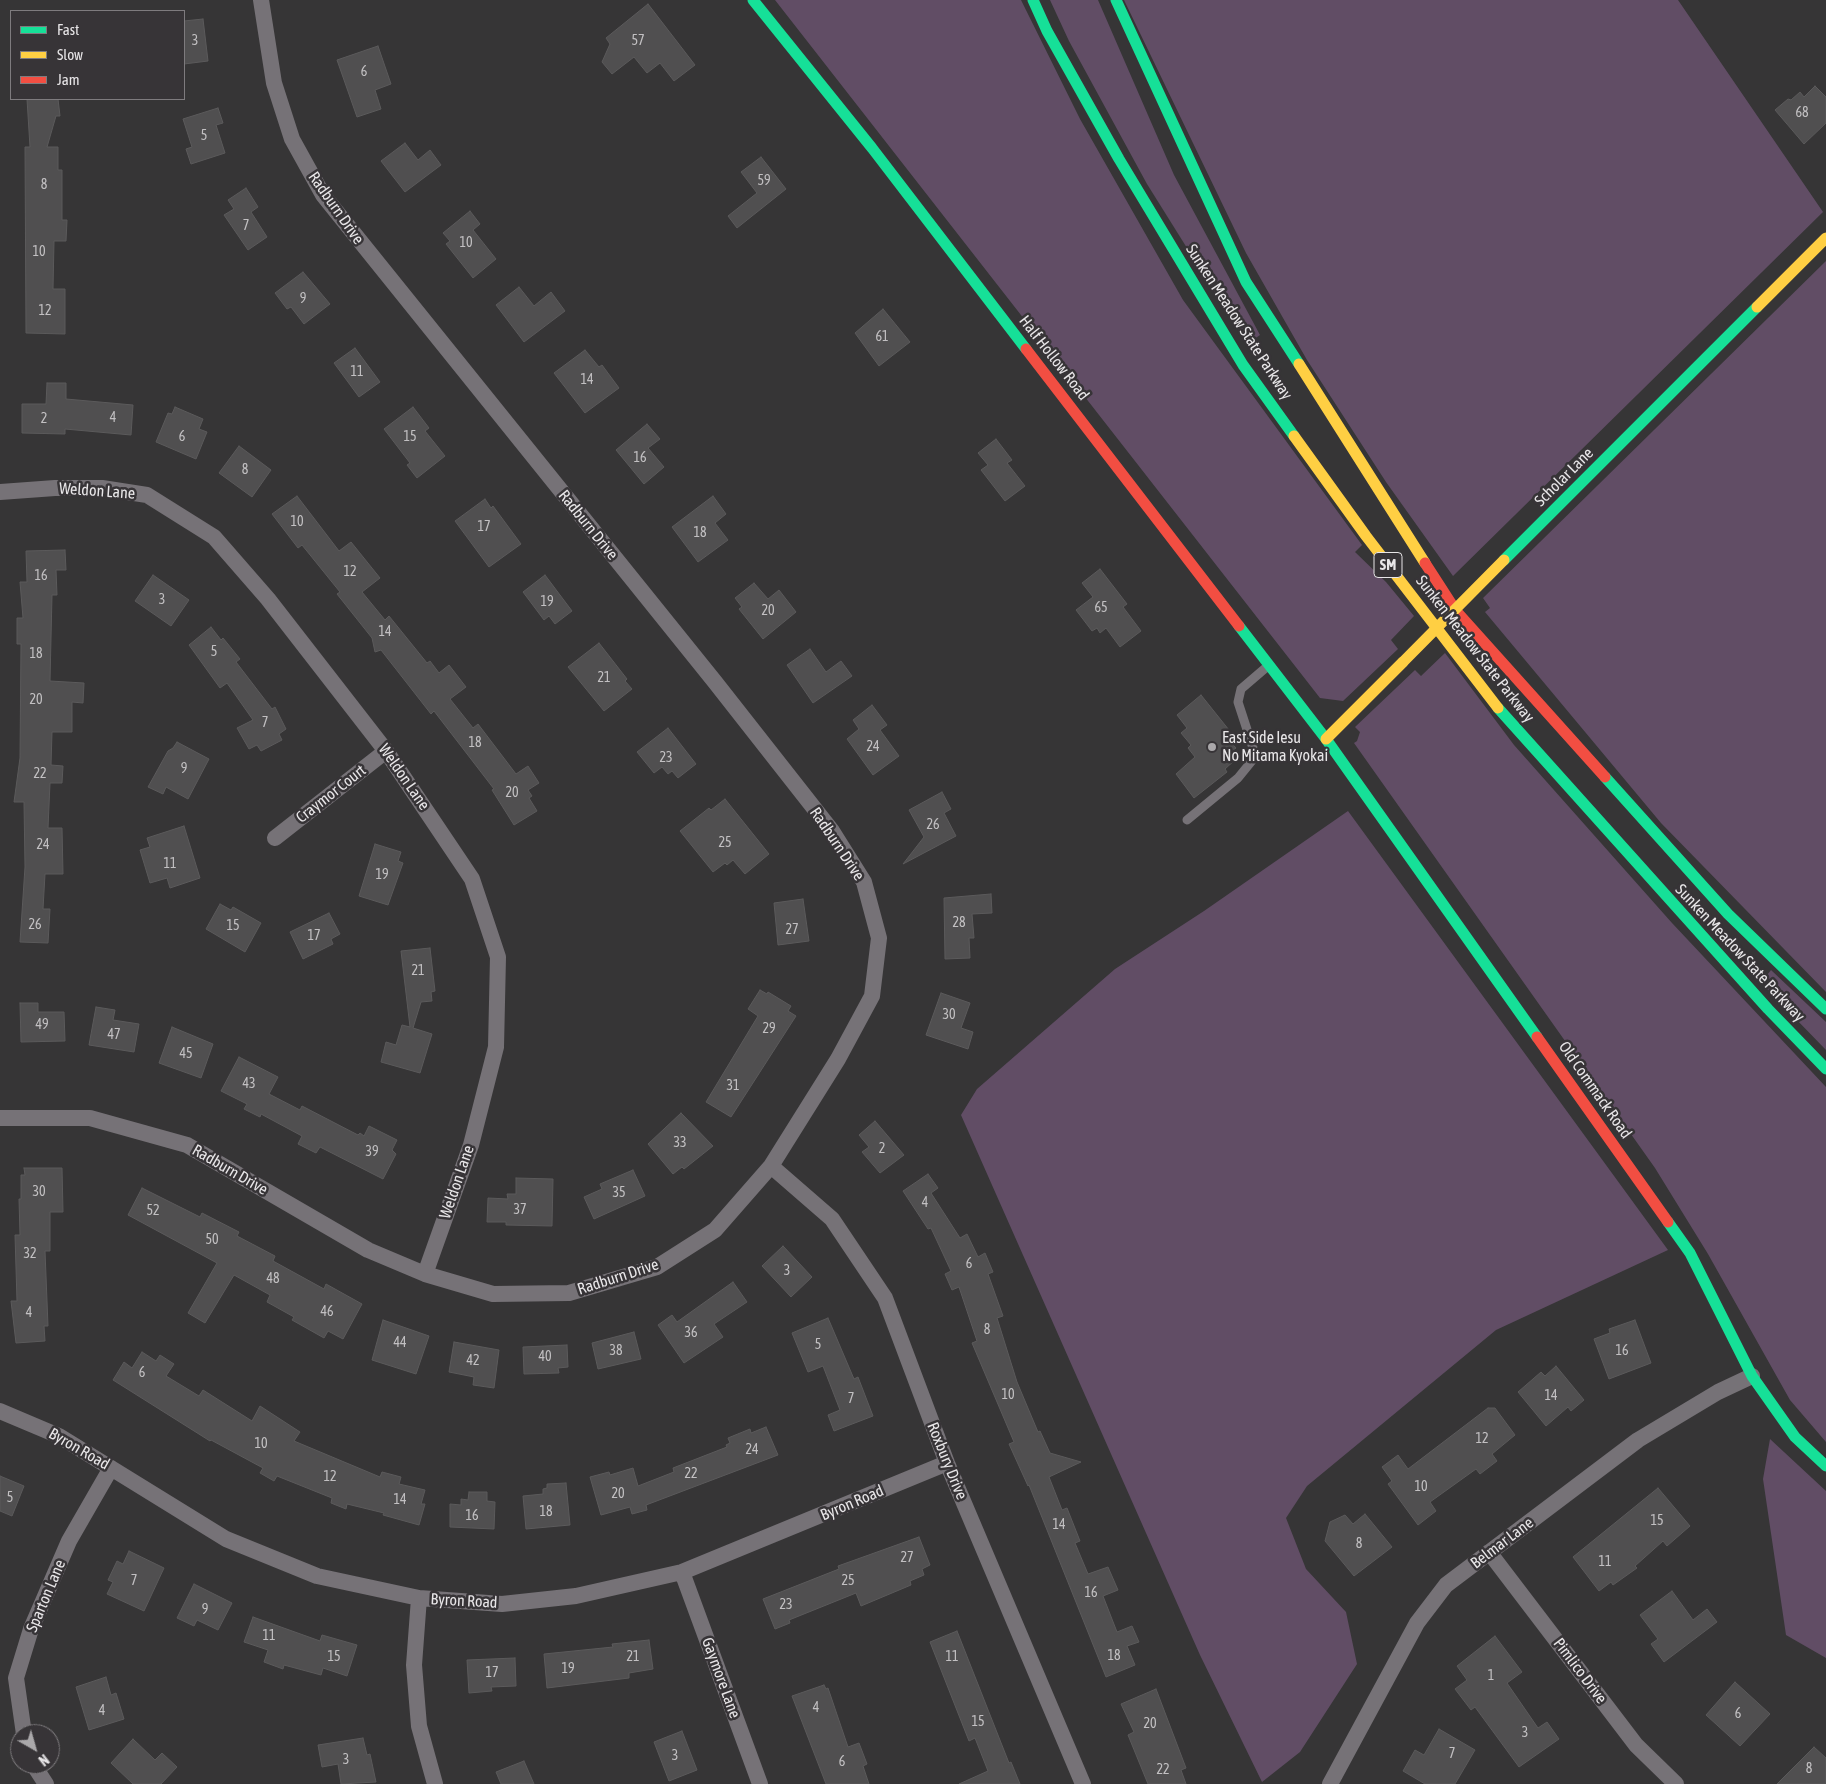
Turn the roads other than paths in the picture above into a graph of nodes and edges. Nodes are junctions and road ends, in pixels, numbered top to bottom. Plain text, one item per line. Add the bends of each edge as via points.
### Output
1 (261, 0) edge
2 (753, 0) edge
3 (1033, 0) edge
4 (1116, 0) edge
5 (1826, 238) edge
6 (0, 492) edge
7 (1269, 665) junction
8 (1326, 739) junction
9 (386, 751) junction
10 (1187, 820) dead end
11 (275, 838) dead end
12 (1826, 1009) edge
13 (1826, 1069) edge
14 (0, 1118) edge
15 (771, 1166) junction
16 (425, 1274) junction
17 (1752, 1376) junction
18 (0, 1411) edge
19 (947, 1463) junction
20 (1826, 1466) edge
21 (111, 1468) junction
22 (1490, 1552) junction
23 (682, 1572) junction
24 (419, 1598) junction
25 (23, 1724) edge
26 (434, 1784) edge
27 (760, 1784) edge
28 (1083, 1784) edge
29 (1330, 1784) edge
30 (1676, 1784) edge

1 - 15 street, Radburn Drive via 274,83 289,130 323,195 727,697 832,831 864,882 879,938 872,996 838,1059
2 - 7 main road, Half Hollow Road via 872,148
3 - 13 main road, Sunken Meadow State Parkway / SM via 1046,31 1119,159 1243,365 1366,536 1501,712
4 - 12 main road, Sunken Meadow State Parkway / SM via 1246,282 1456,611 1728,914
5 - 8 main road, Scholar Lane, bridge
6 - 9 street, Weldon Lane via 102,488 147,495 214,537 268,599
7 - 8 main road, Half Hollow Road
7 - 10 lane via 1241,689 1238,702 1253,748 1251,762 1238,778
8 - 17 main road, Old Commack Road via 1690,1253
9 - 11 street, Craymor Court
9 - 16 street, Weldon Lane via 472,879 498,957 496,1047 470,1145
14 - 16 street, Radburn Drive via 90,1118 187,1145 368,1250
15 - 16 street, Radburn Drive via 715,1230 657,1267 569,1293 493,1294
15 - 19 street, Roxbury Drive via 832,1219 885,1298
17 - 20 main road, Old Commack Road via 1796,1437
17 - 22 street, Belmar Lane via 1718,1392 1638,1440
18 - 21 street, Byron Road via 59,1436
19 - 23 street, Byron Road
19 - 28 street, Roxbury Drive
21 - 24 street, Byron Road via 226,1539 317,1576
21 - 25 street, Sparton Lane via 69,1541 31,1629 16,1678
22 - 29 street, Belmar Lane via 1446,1585 1417,1623
22 - 30 street, Pimlico Drive via 1636,1745
23 - 24 street, Byron Road via 576,1596 502,1604
23 - 27 street, Gaymore Lane
24 - 26 street via 414,1665 419,1726

